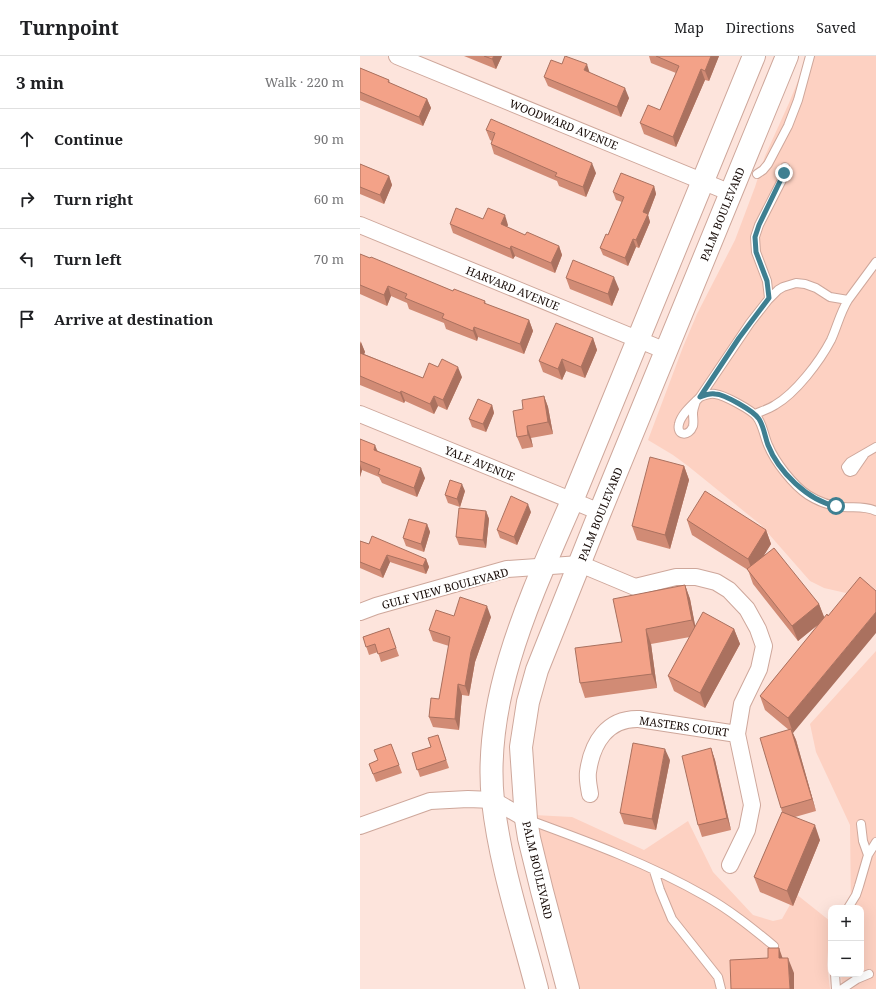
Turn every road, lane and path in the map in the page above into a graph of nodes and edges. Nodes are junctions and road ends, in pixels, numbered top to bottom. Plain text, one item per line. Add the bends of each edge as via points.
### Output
1 (397, 56) edge
2 (754, 56) edge
3 (787, 56) edge
4 (810, 56) edge
5 (785, 167) dead end
6 (757, 174) dead end
7 (703, 181) junction
8 (731, 193) junction
9 (360, 225) edge
10 (876, 262) edge
11 (769, 298) junction
12 (848, 300) junction
13 (638, 339) junction
14 (666, 351) junction
15 (360, 414) edge
16 (755, 414) junction
17 (876, 447) edge
18 (864, 455) dead end
19 (572, 501) junction
20 (876, 511) edge
21 (600, 512) junction
22 (580, 564) junction
23 (544, 567) junction
24 (360, 600) edge
25 (376, 606) junction
26 (360, 612) edge
27 (737, 734) junction
28 (590, 794) dead end
29 (493, 800) junction
30 (526, 820) junction
31 (861, 824) dead end
32 (360, 826) edge
33 (876, 842) edge
34 (868, 855) junction
35 (730, 865) dead end
36 (654, 871) junction
37 (850, 905) edge
38 (774, 946) edge
39 (869, 974) edge
40 (835, 977) edge
41 (537, 989) edge
42 (568, 989) edge
43 (721, 989) edge
44 (836, 989) edge
45 (842, 989) edge

1 - 7 street, WOODWARD AVENUE
2 - 7 street
3 - 8 street, PALM BOULEVARD
4 - 6 lane via 788,126 768,164
5 - 11 lane via 782,180 755,237 756,252 767,281
7 - 8 street, WOODWARD AVENUE
7 - 13 street
8 - 14 street, PALM BOULEVARD
9 - 13 street, HARVARD AVENUE
10 - 12 lane
11 - 12 lane via 783,287 796,283 816,288 835,298
11 - 16 lane via 698,399 716,394
12 - 16 lane via 830,342 811,370 784,399
13 - 14 street, HARVARD AVENUE
13 - 19 street
14 - 21 street, PALM BOULEVARD
15 - 19 street, YALE AVENUE
16 - 20 lane via 760,420 772,453 788,475 807,494 831,505 866,507
17 - 18 lane
19 - 21 street, YALE AVENUE
19 - 23 street
21 - 22 street, PALM BOULEVARD
22 - 23 street, GULF VIEW BOULEVARD
22 - 27 street, GULF VIEW BOULEVARD via 635,587 676,577 716,582 730,590 747,609 758,628 764,646 759,669 742,704
22 - 30 street, PALM BOULEVARD via 537,670 528,702 521,747
23 - 25 street, GULF VIEW BOULEVARD via 507,569
23 - 29 street via 508,665 498,704 492,750
24 - 25 street
25 - 26 street, GULF VIEW BOULEVARD
27 - 28 street, MASTERS COURT via 639,719 615,723 601,736 592,751 588,773
27 - 35 street, GULF VIEW BOULEVARD via 752,805 747,830
29 - 30 street
29 - 32 street via 430,801
29 - 41 street via 501,855
30 - 36 lane via 627,858
30 - 42 street, PALM BOULEVARD via 540,885
31 - 34 lane
33 - 34 lane
34 - 37 lane via 856,895
36 - 38 lane via 706,897
36 - 43 lane via 672,919 718,977
39 - 45 lane via 857,978
40 - 44 lane

